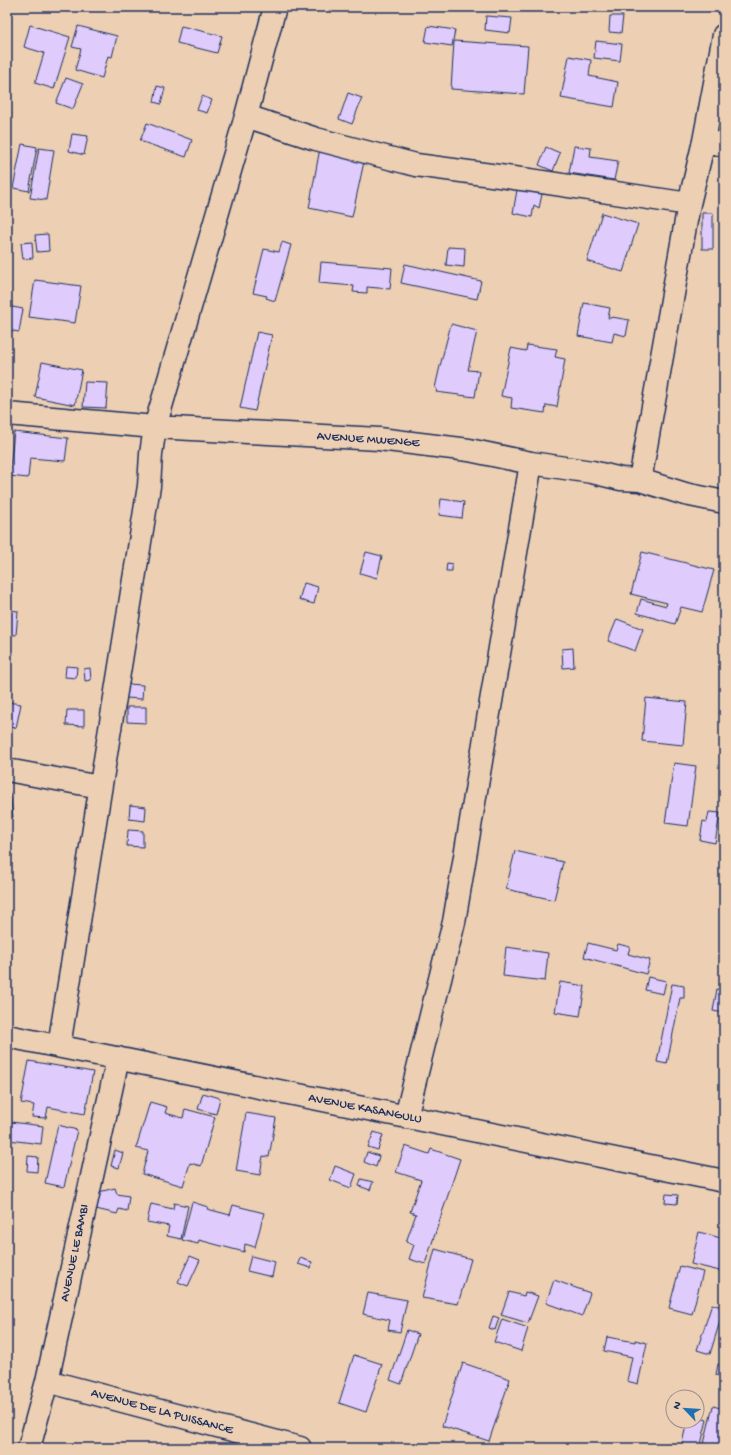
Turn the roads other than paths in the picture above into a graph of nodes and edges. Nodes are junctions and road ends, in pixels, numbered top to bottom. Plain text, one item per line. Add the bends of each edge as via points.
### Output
1 (275, 7) edge
2 (724, 35) edge
3 (246, 116) junction
4 (714, 143) edge
5 (689, 204) junction
6 (7, 414) edge
7 (155, 427) junction
8 (531, 463) junction
9 (640, 480) junction
10 (724, 502) edge
11 (7, 770) edge
12 (100, 787) junction
13 (7, 1036) edge
14 (59, 1046) junction
15 (118, 1058) junction
16 (406, 1117) junction
17 (724, 1181) edge
18 (47, 1381) junction
19 (29, 1448) edge
20 (300, 1448) edge

1 - 3 street
2 - 4 street
3 - 5 street via 316,139 416,164
3 - 7 street
4 - 5 street
5 - 9 street
6 - 7 street, AVENUE MWENGE
7 - 8 street, AVENUE MWENGE via 379,439 469,450
7 - 12 street
8 - 9 street, AVENUE MWENGE
8 - 16 street via 454,922
9 - 10 street, AVENUE MWENGE via 685,494
11 - 12 street
12 - 14 street
13 - 14 street, AVENUE KASANGULU
14 - 15 street, AVENUE KASANGULU
15 - 16 street, AVENUE KASANGULU
15 - 18 street, AVENUE LE BAMBI
16 - 17 street, AVENUE KASANGULU
18 - 19 street, AVENUE LE BAMBI
18 - 20 street, AVENUE DE LA PUISSANCE

